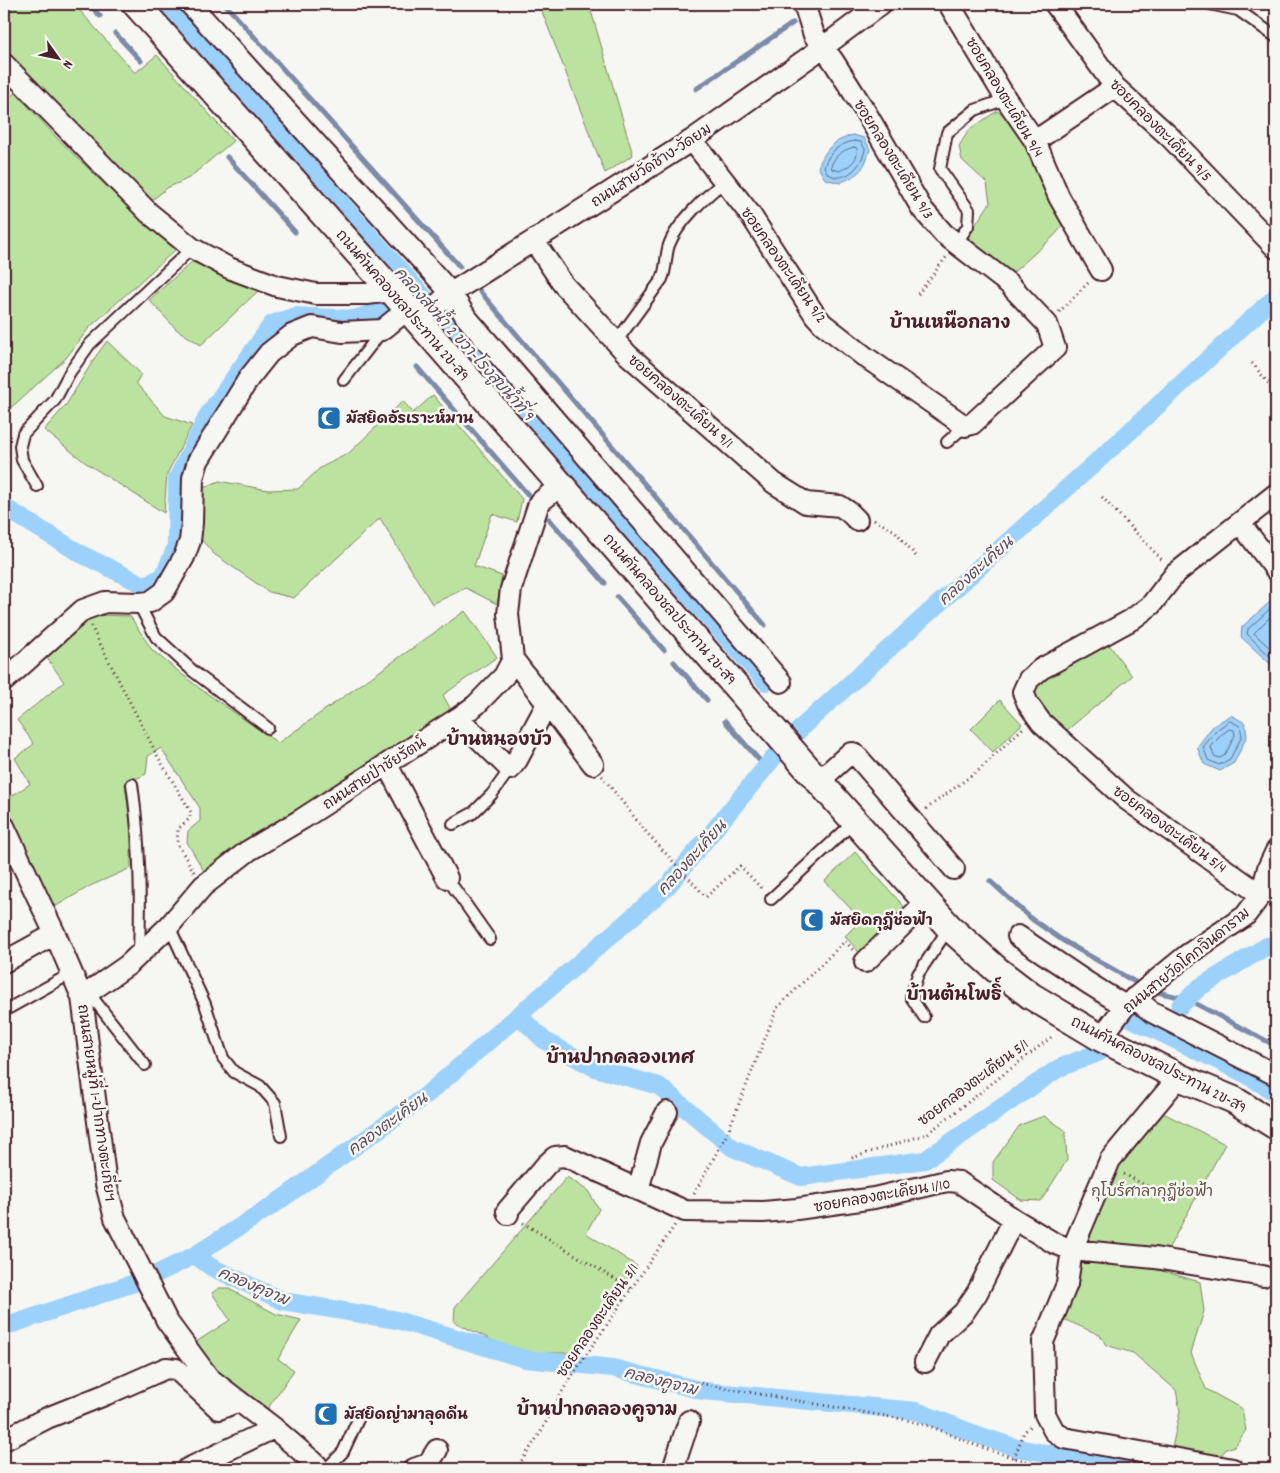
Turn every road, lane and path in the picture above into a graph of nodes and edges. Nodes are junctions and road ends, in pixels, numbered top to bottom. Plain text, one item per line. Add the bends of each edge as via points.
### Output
1 (136, 4) edge
2 (190, 4) edge
3 (804, 4) edge
4 (881, 4) edge
5 (948, 4) edge
6 (1055, 4) edge
7 (1209, 4) edge
8 (1276, 37) edge
9 (822, 48) junction
10 (4, 64) edge
11 (1115, 87) junction
12 (1006, 99) junction
13 (692, 140) junction
14 (1035, 141) junction
15 (725, 182) junction
16 (534, 242) junction
17 (956, 244) junction
18 (192, 248) junction
19 (1276, 248) edge
20 (1101, 270) joint
21 (918, 294) dead end
22 (447, 297) junction
23 (411, 309) junction
24 (1046, 324) junction
25 (382, 330) junction
26 (616, 342) junction
27 (1252, 364) dead end
28 (344, 380) dead end
29 (1276, 393) edge
30 (964, 426) junction
31 (947, 442) dead end
32 (561, 484) junction
33 (37, 486) dead end
34 (1276, 494) edge
35 (1102, 497) dead end
36 (853, 516) joint
37 (1240, 523) junction
38 (916, 556) dead end
39 (1276, 570) edge
40 (1175, 574) junction
41 (138, 603) junction
42 (83, 610) junction
43 (513, 658) junction
44 (4, 681) edge
45 (781, 682) dead end
46 (547, 704) junction
47 (1036, 716) junction
48 (458, 718) junction
49 (268, 728) dead end
50 (593, 764) joint
51 (387, 765) junction
52 (510, 769) junction
53 (814, 775) junction
54 (132, 784) dead end
55 (910, 818) junction
56 (855, 821) junction
57 (453, 824) dead end
58 (4, 826) edge
59 (9, 849) edge
60 (1274, 863) edge
61 (954, 869) dead end
62 (447, 878) joint
63 (203, 886) junction
64 (1261, 895) junction
65 (771, 899) joint
66 (926, 902) junction
67 (169, 926) junction
68 (949, 927) junction
69 (55, 934) junction
70 (1018, 936) dead end
71 (490, 939) dead end
72 (139, 955) junction
73 (4, 962) edge
74 (865, 962) joint
75 (72, 973) junction
76 (86, 995) junction
77 (1129, 1002) junction
78 (4, 1011) edge
79 (924, 1017) dead end
80 (1073, 1021) junction
81 (1101, 1038) junction
82 (145, 1065) dead end
83 (1276, 1075) edge
84 (1179, 1077) junction
85 (667, 1112) dead end
86 (1276, 1126) edge
87 (281, 1136) dead end
88 (852, 1158) dead end
89 (1108, 1165) junction
90 (638, 1190) junction
91 (1177, 1202) dead end
92 (685, 1210) junction
93 (508, 1214) joint
94 (1014, 1220) junction
95 (1072, 1250) junction
96 (1263, 1276) dead end
97 (631, 1289) junction
98 (924, 1362) dead end
99 (691, 1382) dead end
100 (239, 1401) junction
101 (360, 1416) dead end
102 (689, 1421) dead end
103 (274, 1428) junction
104 (1024, 1432) dead end
105 (4, 1440) edge
106 (437, 1450) dead end
107 (1014, 1458) junction
108 (187, 1469) edge
109 (320, 1469) edge
110 (326, 1469) edge
111 (414, 1469) edge
112 (516, 1469) edge
113 (673, 1469) edge
114 (1092, 1469) edge
115 (1233, 1469) edge

1 - 23 street, ถนนคันคลองชลประทาน 2ข-ส9
2 - 22 street
3 - 9 street, ซอยคลองตะเคียน 9/3
4 - 9 street, ถนนสายวัดช้าง-วัดยม
5 - 12 street, ซอยคลองตะเคียน 9/4
6 - 11 street, ซอยคลองตะเคียน 9/5
7 - 8 lane via 1238,10
9 - 13 street, ถนนสายวัดช้าง-วัดยม
9 - 17 street, ซอยคลองตะเคียน 9/3 via 865,111 922,209
10 - 18 street via 149,213
11 - 14 street
11 - 19 street, ซอยคลองตะเคียน 9/5 via 1170,137
12 - 14 street, ซอยคลองตะเคียน 9/4
12 - 17 lane via 975,110 947,133 940,169 969,210 968,226
13 - 15 street, ซอยคลองตะเคียน 9/2
13 - 16 street, ถนนสายวัดช้าง-วัดยม
14 - 20 street, ซอยคลองตะเคียน 9/4 via 1059,197
15 - 26 lane via 709,194 676,231 668,246 666,271 662,279
15 - 30 street, ซอยคลองตะเคียน 9/2 via 823,324
16 - 22 street, ถนนสายวัดช้าง-วัดยม
16 - 26 street, ซอยคลองตะเคียน 9/1 via 563,284
17 - 21 path
17 - 24 street, ซอยคลองตะเคียน 9/3 via 1009,284
18 - 23 street via 229,268 277,286 316,294 367,294
18 - 33 lane via 90,344 54,400 23,434 20,446 22,460
20 - 24 path
22 - 23 street, ถนนสายวัดช้าง-วัดยม
22 - 45 street
23 - 25 street, ถนนสายวัดช้าง-วัดยม
23 - 32 street, ถนนคันคลองชลประทาน 2ข-ส9
24 - 30 street, ซอยคลองตะเคียน 9/3 via 1055,348 972,424
25 - 28 lane
25 - 41 street via 342,332 312,327 292,335 269,353 249,378 198,461 193,478 190,541 184,557 164,592 150,602
26 - 36 street, ซอยคลองตะเคียน 9/1 via 774,483 806,503 840,506
27 - 29 path
30 - 31 lane
32 - 43 street via 540,503 511,589 508,614
32 - 53 street, ถนนคันคลองชลประทาน 2ข-ส9
34 - 37 street
35 - 40 path
36 - 38 path via 878,521 895,531
37 - 39 street
37 - 40 street
40 - 47 street, ซอยคลองตะเคียน 5/4 via 1152,605 1029,679 1024,692
41 - 42 street via 105,602
41 - 49 lane via 156,637 194,672
42 - 44 street
42 - 63 path via 158,758 191,812 189,819 178,829 177,843
43 - 46 street
43 - 48 street, ถนนสายป่าชัยรัตน์ via 504,676 476,705
46 - 50 street
46 - 52 street
47 - 55 path via 979,770
47 - 64 street, ซอยคลองตะเคียน 5/4 via 1126,799
48 - 51 street, ถนนสายป่าชัยรัตน์
48 - 52 street
50 - 65 path via 646,832 706,897 740,866
51 - 62 street
51 - 63 street, ถนนสายป่าชัยรัตน์ via 248,851
52 - 57 lane via 473,813
53 - 55 street via 853,753
53 - 56 street, ถนนคันคลองชลประทาน 2ข-ส9
54 - 72 lane via 141,898
55 - 61 street
56 - 65 lane
56 - 66 street, ถนนคันคลองชลประทาน 2ข-ส9
58 - 59 street, ถนนสายหมู่ที่ 1-ปากทางตะเกี่ยฯ
59 - 69 street, ถนนสายหมู่ที่ 1-ปากทางตะเกี่ยฯ
60 - 64 street, ถนนสายวัดโคกจินดาราม
62 - 71 lane
63 - 67 street, ถนนสายป่าชัยรัตน์
64 - 77 street, ถนนสายวัดโคกจินดาราม via 1245,916 1187,955
66 - 68 street, ถนนคันคลองชลประทาน 2ข-ส9
66 - 74 street
67 - 72 street, ถนนสายป่าชัยรัตน์
67 - 87 lane via 205,1004 223,1058 234,1072 260,1086 275,1103
68 - 79 lane via 918,974 910,997
68 - 80 street, ถนนคันคลองชลประทาน 2ข-ส9 via 1030,996
69 - 73 street
69 - 75 street, ถนนสายหมู่ที่ 1-ปากทางตะเกี่ยฯ
70 - 77 street via 1088,983
72 - 76 street, ถนนสายป่าชัยรัตน์
74 - 92 path, ซอยคลองตะเคียน 3/1 via 845,941 777,1008 727,1134
75 - 76 street, ถนนสายหมู่ที่ 1-ปากทางตะเกี่ยฯ
75 - 78 lane
76 - 82 lane
76 - 100 street, ถนนสายหมู่ที่ 1-ปากทางตะเกี่ยฯ via 106,1184 115,1218 166,1322 209,1378
77 - 81 street, ถนนสายวัดโคกจินดาราม
77 - 83 street
80 - 81 street, ถนนคันคลองชลประทาน 2ข-ส9
80 - 88 path, ซอยคลองตะเคียน 5/1 via 926,1134
81 - 84 street, ถนนคันคลองชลประทาน 2ข-ส9
84 - 86 street, ถนนคันคลองชลประทาน 2ข-ส9 via 1234,1100
84 - 89 street
85 - 90 street via 651,1143
89 - 91 path
89 - 95 street
90 - 92 street, ซอยคลองตะเคียน 1/10
90 - 93 street, ซอยคลองตะเคียน 1/10 via 565,1156 556,1157 507,1211
92 - 94 street, ซอยคลองตะเคียน 1/10 via 763,1212 797,1209 874,1198 947,1181 959,1182
92 - 97 path, ซอยคลองตะเคียน 3/1
93 - 97 path
94 - 95 street, ซอยคลองตะเคียน 1/10
94 - 98 street via 977,1293 964,1312 939,1335
95 - 96 street, ซอยคลองตะเคียน 1/10 via 1154,1258
95 - 115 street via 1067,1284 1042,1342 1045,1414 1054,1431 1064,1438
97 - 112 path, ซอยคลองตะเคียน 3/1 via 573,1374
99 - 107 path via 902,1419 930,1426
100 - 103 street, ถนนสายหมู่ที่ 1-ปากทางตะเกี่ยฯ
100 - 105 street via 219,1410 176,1369 166,1368 47,1418
101 - 110 lane via 342,1452
102 - 113 street
103 - 108 street
103 - 109 street, ถนนสายหมู่ที่ 1-ปากทางตะเกี่ยฯ
104 - 107 path
106 - 111 street via 428,1464
107 - 114 path via 1045,1466

